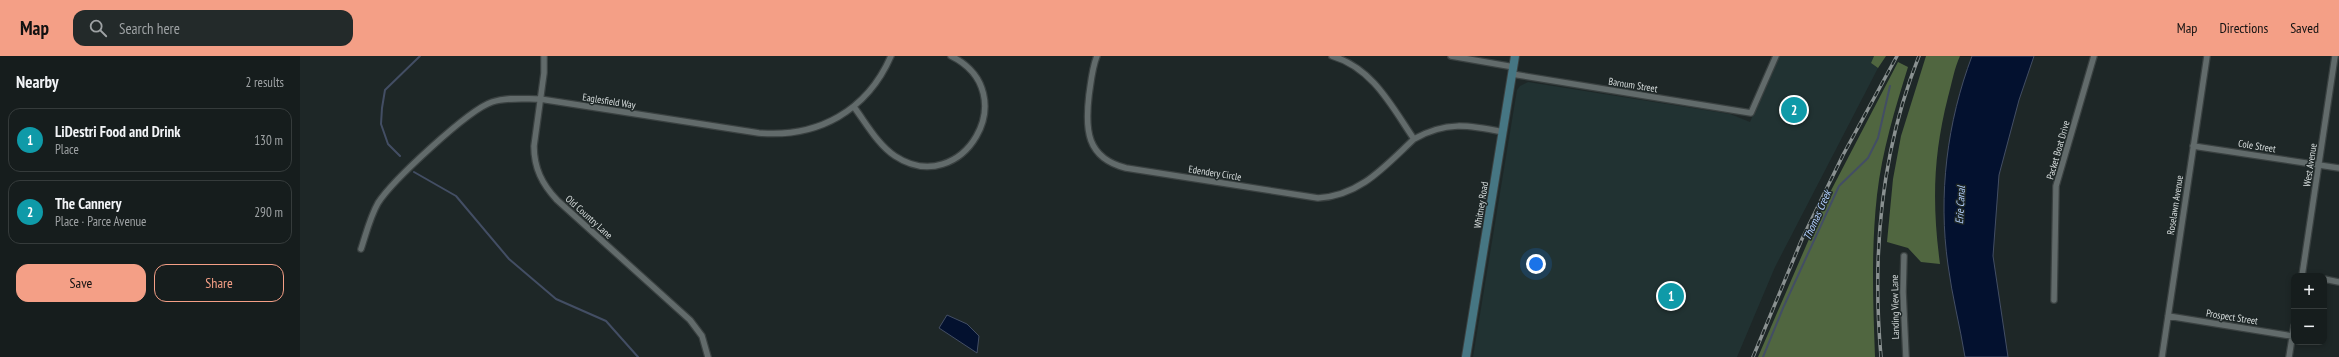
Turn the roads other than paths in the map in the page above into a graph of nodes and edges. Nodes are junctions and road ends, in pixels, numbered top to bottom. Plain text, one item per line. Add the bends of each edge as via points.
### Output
1 (544, 56) edge
2 (892, 56) edge
3 (952, 56) edge
4 (1097, 56) edge
5 (1332, 56) edge
6 (1451, 56) edge
7 (1515, 56) edge
8 (1776, 56) edge
9 (2094, 56) edge
10 (2207, 56) edge
11 (2335, 56) edge
12 (1513, 71) junction
13 (540, 99) junction
14 (854, 107) junction
15 (1503, 132) junction
16 (1414, 139) junction
17 (2193, 146) junction
18 (2319, 165) junction
19 (2339, 168) edge
20 (361, 249) dead end
21 (1904, 256) dead end
22 (2302, 273) edge
23 (2327, 280) edge
24 (2339, 282) edge
25 (2054, 300) dead end
26 (2168, 316) junction
27 (2291, 336) edge
28 (2291, 343) edge
29 (708, 357) edge
30 (1466, 357) edge
31 (1906, 357) edge
32 (2162, 357) edge
33 (2289, 357) edge

1 - 13 street, Old Country Lane
2 - 14 street, Eaglesfield Way via 874,86
3 - 14 street via 975,75 985,106 978,136 968,149 955,159 927,165 903,160 884,145
4 - 16 street, Edendery Circle via 1086,128 1099,154 1119,166 1327,198 1345,194 1361,186
5 - 16 street via 1354,66 1371,78
6 - 12 street, Barnum Street
7 - 12 main road, Whitney Road
8 - 12 street, Barnum Street via 1751,113
9 - 25 street, Packet Boat Drive via 2056,186
10 - 17 street, Roselawn Avenue
11 - 18 street, West Avenue
12 - 15 main road, Whitney Road
13 - 14 street, Eaglesfield Way via 772,134 799,133
13 - 20 street, Eaglesfield Way via 500,100 483,106 468,116 388,189 374,211
13 - 29 street, Old Country Lane via 534,157 541,180 558,200 690,320 702,336
15 - 16 street, Edendery Circle via 1451,125
15 - 30 main road, Whitney Road
17 - 18 street, Cole Street
17 - 26 street, Roselawn Avenue
18 - 19 street, Cole Street
18 - 22 street, West Avenue
21 - 31 street, Landing View Lane via 1902,292
23 - 24 street
26 - 27 street, Prospect Street
26 - 32 street, Roselawn Avenue
28 - 33 street

